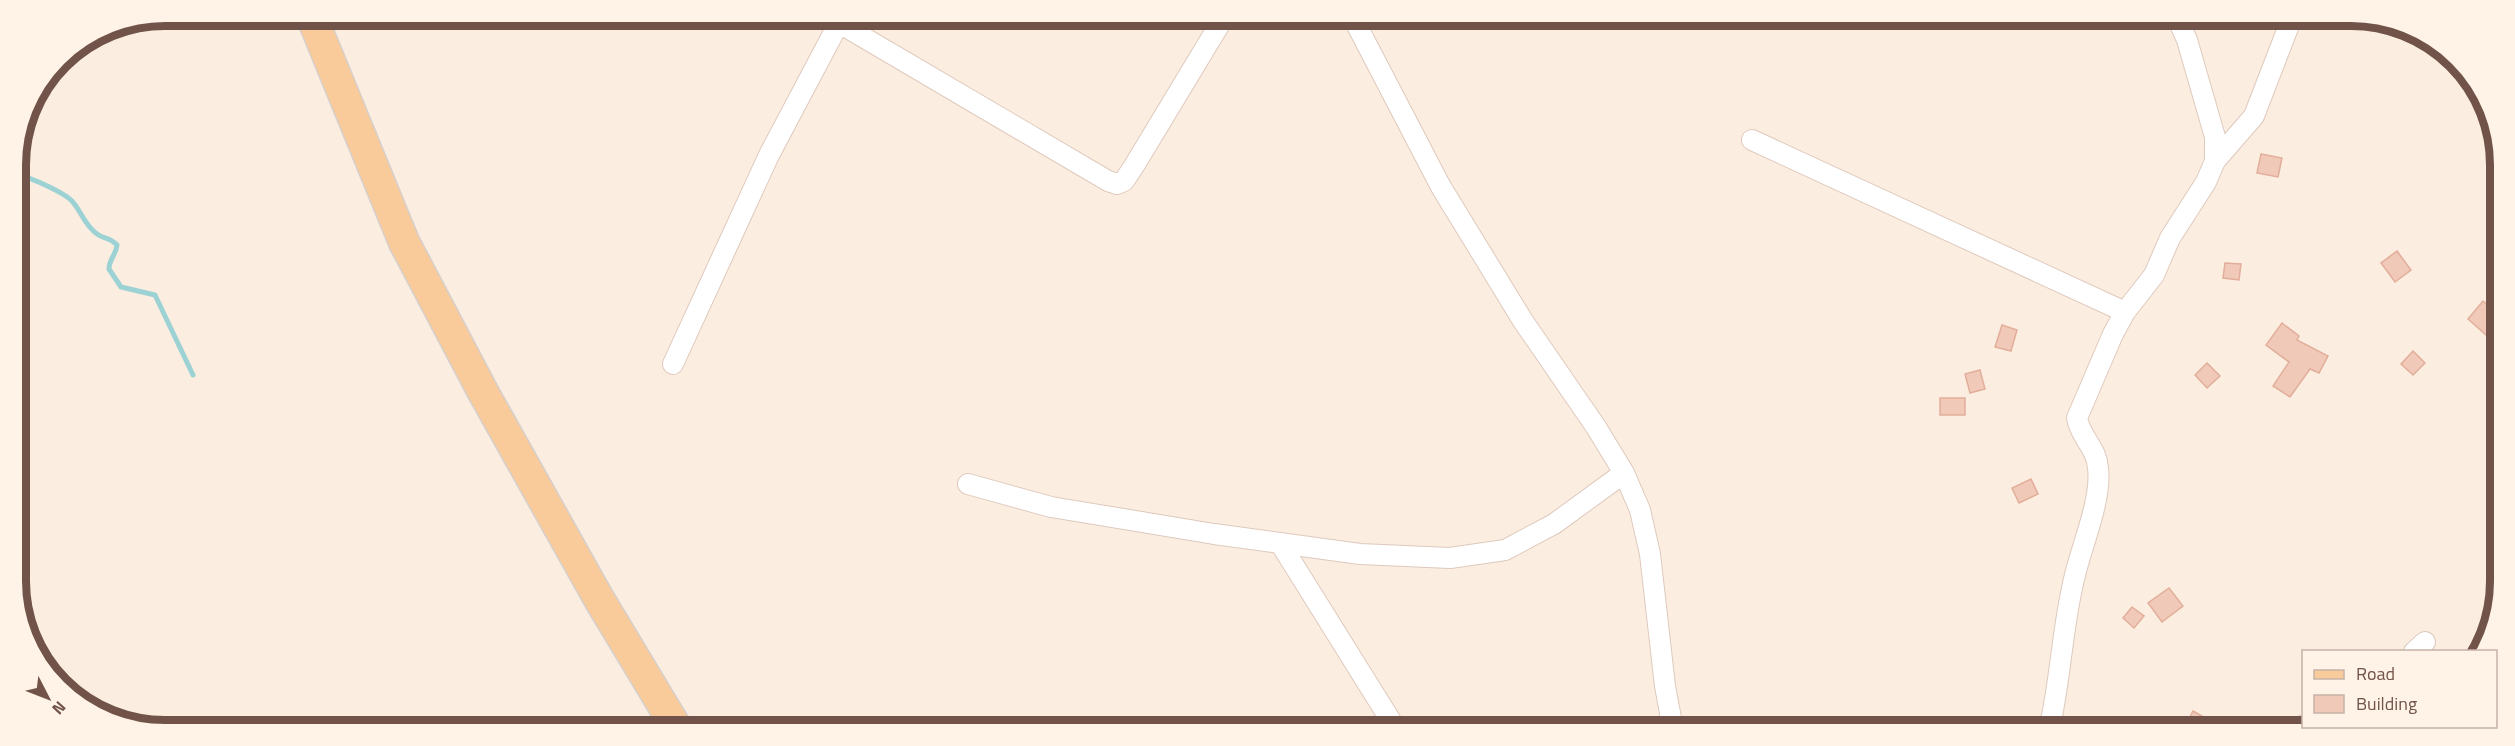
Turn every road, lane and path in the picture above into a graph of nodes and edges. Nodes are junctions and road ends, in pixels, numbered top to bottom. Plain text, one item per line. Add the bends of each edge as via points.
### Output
1 (316, 26) edge
2 (837, 26) edge
3 (850, 26) edge
4 (1219, 26) edge
5 (1357, 26) edge
6 (2181, 26) edge
7 (2289, 26) edge
8 (1752, 140) dead end
9 (2215, 162) junction
10 (2125, 312) junction
11 (673, 364) dead end
12 (1623, 473) junction
13 (968, 484) dead end
14 (1280, 543) junction
15 (672, 720) edge
16 (1390, 720) edge
17 (1671, 720) edge
18 (2050, 720) edge

1 - 15 main road via 404,242 599,599
2 - 11 street via 769,155
3 - 4 street via 1117,184 1124,181 1134,166
5 - 12 street via 1441,187
6 - 9 street via 2216,137
7 - 9 street via 2254,116
8 - 10 street
9 - 10 street via 2170,238 2154,275
10 - 18 street via 2078,418 2079,429 2099,468 2089,532 2064,626
12 - 14 street via 1554,524 1505,550 1450,558 1360,554
12 - 17 street via 1640,510 1650,554
13 - 14 street via 1051,507
14 - 16 street

